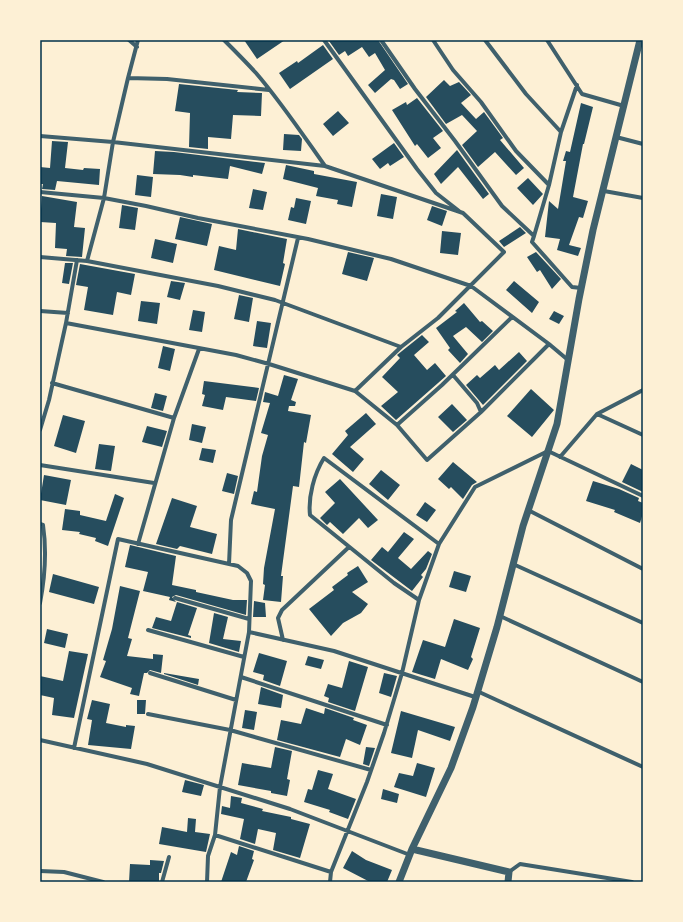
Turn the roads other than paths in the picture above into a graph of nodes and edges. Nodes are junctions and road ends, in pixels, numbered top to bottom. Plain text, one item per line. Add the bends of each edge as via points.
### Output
1 (129, 40) edge
2 (138, 40) edge
3 (224, 40) edge
4 (324, 40) edge
5 (381, 40) edge
6 (433, 40) edge
7 (485, 40) edge
8 (547, 40) edge
9 (640, 40) edge
10 (137, 47) junction
11 (128, 78) junction
12 (577, 85) junction
13 (269, 90) junction
14 (624, 106) junction
15 (561, 132) junction
16 (40, 136) edge
17 (616, 137) junction
18 (113, 142) junction
19 (643, 144) edge
20 (325, 166) junction
21 (549, 185) junction
22 (604, 191) junction
23 (40, 192) edge
24 (104, 198) junction
25 (643, 198) edge
26 (463, 213) junction
27 (534, 236) junction
28 (298, 238) junction
29 (40, 257) edge
30 (78, 260) junction
31 (87, 261) junction
32 (471, 286) junction
33 (581, 288) junction
34 (284, 303) junction
35 (40, 311) edge
36 (68, 313) junction
37 (512, 317) junction
38 (66, 323) junction
39 (549, 344) junction
40 (401, 347) junction
41 (199, 349) junction
42 (568, 360) junction
43 (269, 364) junction
44 (453, 375) junction
45 (52, 383) junction
46 (643, 390) edge
47 (355, 391) junction
48 (480, 412) junction
49 (597, 414) junction
50 (174, 418) junction
51 (397, 425) junction
52 (40, 430) edge
53 (643, 435) edge
54 (548, 451) junction
55 (560, 457) junction
56 (40, 465) edge
57 (154, 483) junction
58 (643, 496) edge
59 (528, 510) junction
60 (40, 524) edge
61 (138, 544) junction
62 (439, 544) junction
63 (350, 547) junction
64 (229, 564) junction
65 (513, 564) junction
66 (643, 569) edge
67 (175, 598) dead end
68 (419, 600) junction
69 (40, 603) edge
70 (500, 616) junction
71 (249, 619) junction
72 (643, 623) edge
73 (148, 630) dead end
74 (249, 632) junction
75 (284, 640) junction
76 (244, 657) junction
77 (150, 673) dead end
78 (402, 673) junction
79 (241, 676) junction
80 (643, 682) edge
81 (476, 694) junction
82 (236, 700) junction
83 (148, 714) dead end
84 (387, 725) junction
85 (230, 730) junction
86 (40, 740) edge
87 (74, 748) junction
88 (643, 767) edge
89 (371, 770) junction
90 (220, 787) junction
91 (347, 831) junction
92 (215, 835) junction
93 (411, 852) junction
94 (169, 857) dead end
95 (40, 871) edge
96 (331, 872) junction
97 (509, 872) junction
98 (103, 882) edge
99 (162, 882) edge
100 (208, 882) edge
101 (330, 882) edge
102 (400, 882) edge
103 (508, 882) edge
104 (632, 882) edge

1 - 10 street
2 - 10 street
3 - 13 street
4 - 26 street via 436,193
5 - 27 street via 502,206
6 - 21 street via 516,151
7 - 15 street via 526,94
8 - 12 street
9 - 14 street
10 - 11 street
11 - 13 street via 167,79
11 - 18 street
12 - 14 street via 582,94
12 - 15 street
13 - 20 street
14 - 17 street
15 - 21 street
16 - 18 street
17 - 19 street
17 - 22 street
18 - 20 street
18 - 24 street
20 - 26 street
21 - 27 street
22 - 25 street
22 - 33 street
23 - 24 street
24 - 28 street
24 - 31 street
26 - 32 street via 504,252
27 - 33 street via 532,242 572,287
28 - 32 street via 391,259
28 - 34 street
29 - 30 street
30 - 31 street
30 - 36 street
31 - 34 street via 218,286
32 - 37 street
32 - 40 street via 438,318
33 - 42 street
34 - 40 street
34 - 43 street
35 - 36 street
36 - 38 street
37 - 39 street
37 - 44 street
38 - 41 street
38 - 45 street
39 - 42 street
39 - 48 street
40 - 47 street
41 - 43 street
41 - 50 street
42 - 54 street via 557,424
43 - 47 street
43 - 64 street via 231,520
44 - 48 street via 477,403
44 - 51 street
45 - 50 street
45 - 52 street
46 - 49 street
47 - 51 street
48 - 51 street via 427,460
49 - 53 street
49 - 55 street
50 - 57 street
54 - 55 street
54 - 59 street
54 - 62 street via 475,487
55 - 58 street
56 - 57 street
57 - 61 street
59 - 65 street
59 - 66 street
60 - 69 street via 43,525 46,544 45,578
61 - 64 street
61 - 87 street via 118,539
62 - 63 street via 324,458 319,466 309,503 310,515
62 - 68 street
63 - 68 street via 394,584
63 - 75 street via 282,610 278,618
64 - 71 street via 238,566 247,573 251,581
65 - 70 street
65 - 72 street
67 - 71 street
68 - 78 street
70 - 80 street
70 - 81 street
71 - 74 street
73 - 76 street
74 - 75 street
74 - 76 street
75 - 78 street via 334,651
76 - 79 street
77 - 82 street
78 - 81 street
78 - 84 street
79 - 82 street
79 - 84 street
81 - 88 street
81 - 93 street via 451,768
82 - 85 street
83 - 85 street
84 - 89 street
85 - 89 street
85 - 90 street
86 - 87 street
87 - 90 street via 148,764
89 - 91 street
90 - 91 street via 290,809
90 - 92 street
91 - 93 street
91 - 96 street
92 - 96 street
92 - 100 street via 208,856
93 - 97 street
93 - 102 street
94 - 99 street
95 - 98 street via 64,872
96 - 101 street
97 - 103 street
97 - 104 street via 520,864

